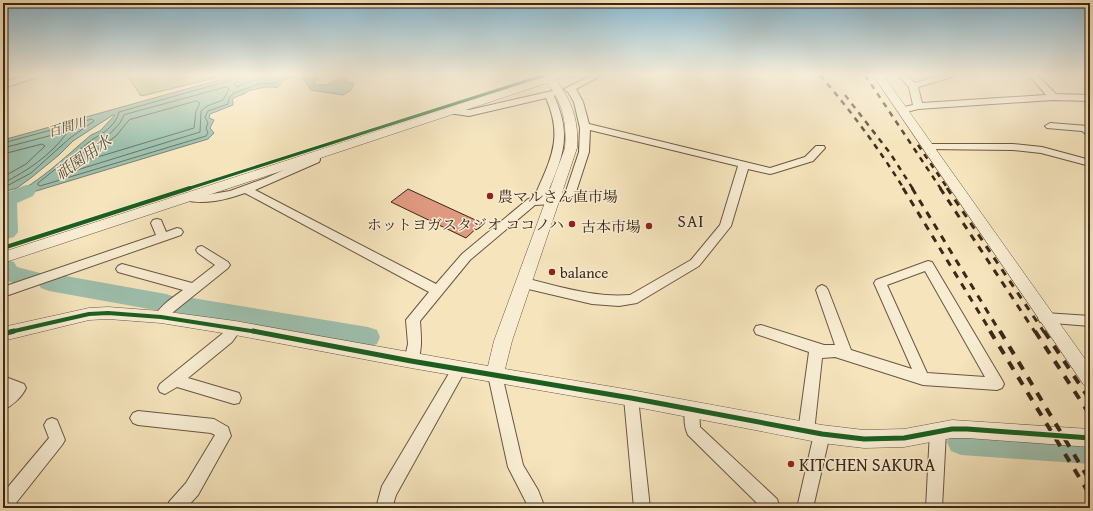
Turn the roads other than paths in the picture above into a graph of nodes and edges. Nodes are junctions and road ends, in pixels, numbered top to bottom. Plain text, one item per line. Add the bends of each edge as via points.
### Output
1 (486, 99) edge
2 (532, 99) edge
3 (551, 99) edge
4 (563, 99) edge
5 (575, 99) edge
6 (895, 99) edge
7 (916, 99) edge
8 (1025, 99) edge
9 (918, 106) junction
10 (903, 110) junction
11 (451, 111) junction
12 (585, 126) junction
13 (1050, 126) dead end
14 (1090, 134) edge
15 (929, 147) junction
16 (820, 148) dead end
17 (315, 155) junction
18 (1090, 163) edge
19 (744, 164) junction
20 (247, 190) junction
21 (188, 197) junction
22 (546, 200) junction
23 (157, 223) dead end
24 (177, 232) dead end
25 (162, 237) junction
26 (202, 250) dead end
27 (3, 258) edge
28 (122, 269) dead end
29 (524, 282) junction
30 (195, 288) junction
31 (822, 290) dead end
32 (438, 291) junction
33 (3, 292) edge
34 (161, 317) junction
35 (1045, 318) junction
36 (1090, 321) edge
37 (235, 328) junction
38 (761, 330) dead end
39 (3, 334) edge
40 (824, 351) junction
41 (845, 354) junction
42 (411, 361) junction
43 (459, 369) junction
44 (495, 375) junction
45 (923, 379) junction
46 (1090, 380) edge
47 (3, 382) edge
48 (234, 398) dead end
49 (631, 398) junction
50 (3, 403) edge
51 (692, 410) junction
52 (138, 418) dead end
53 (52, 425) dead end
54 (938, 431) junction
55 (814, 433) junction
56 (1090, 438) edge
57 (771, 505) dead end
58 (3, 506) edge
59 (175, 508) edge
60 (384, 508) edge
61 (537, 508) edge
62 (642, 508) edge
63 (805, 508) edge
64 (934, 508) edge

1 - 11 street
2 - 11 street via 469,112
3 - 22 street via 560,133
4 - 22 street via 571,118 573,135 567,162
5 - 12 street
6 - 10 street
7 - 9 street
8 - 9 street
9 - 10 street
10 - 15 street
11 - 17 street
12 - 19 street
12 - 22 street via 583,155 571,193
13 - 14 street via 1085,128
15 - 18 street via 1035,149
15 - 35 street
16 - 19 street via 809,160 770,171
17 - 20 street via 315,160
17 - 21 street
19 - 29 street via 725,226 695,263 632,300 605,301
20 - 21 street via 207,199
20 - 32 street
21 - 27 street
22 - 29 street
22 - 32 street via 532,202 466,257
23 - 25 street
24 - 25 street
25 - 33 street
26 - 30 street via 224,265
28 - 30 street
29 - 44 street via 503,341
30 - 34 street via 167,309
31 - 41 street
32 - 42 street via 413,320 415,344
34 - 37 street
34 - 39 street via 90,314
35 - 36 street
35 - 46 street
37 - 42 street
37 - 48 street via 227,338 169,384
38 - 40 street
40 - 41 street
40 - 55 street via 815,354
41 - 45 street
42 - 43 street
43 - 44 street
43 - 60 street via 388,492
44 - 49 street
44 - 61 street via 516,467
45 - 45 street via 997,384 928,265 880,283
47 - 50 street via 19,388
49 - 51 street
49 - 62 street
51 - 55 street
51 - 57 street via 693,430
52 - 59 street via 214,426 223,432 224,436 192,489
53 - 58 street via 57,440
54 - 55 street via 904,438 864,439
54 - 56 street via 966,429
54 - 64 street
55 - 63 street

